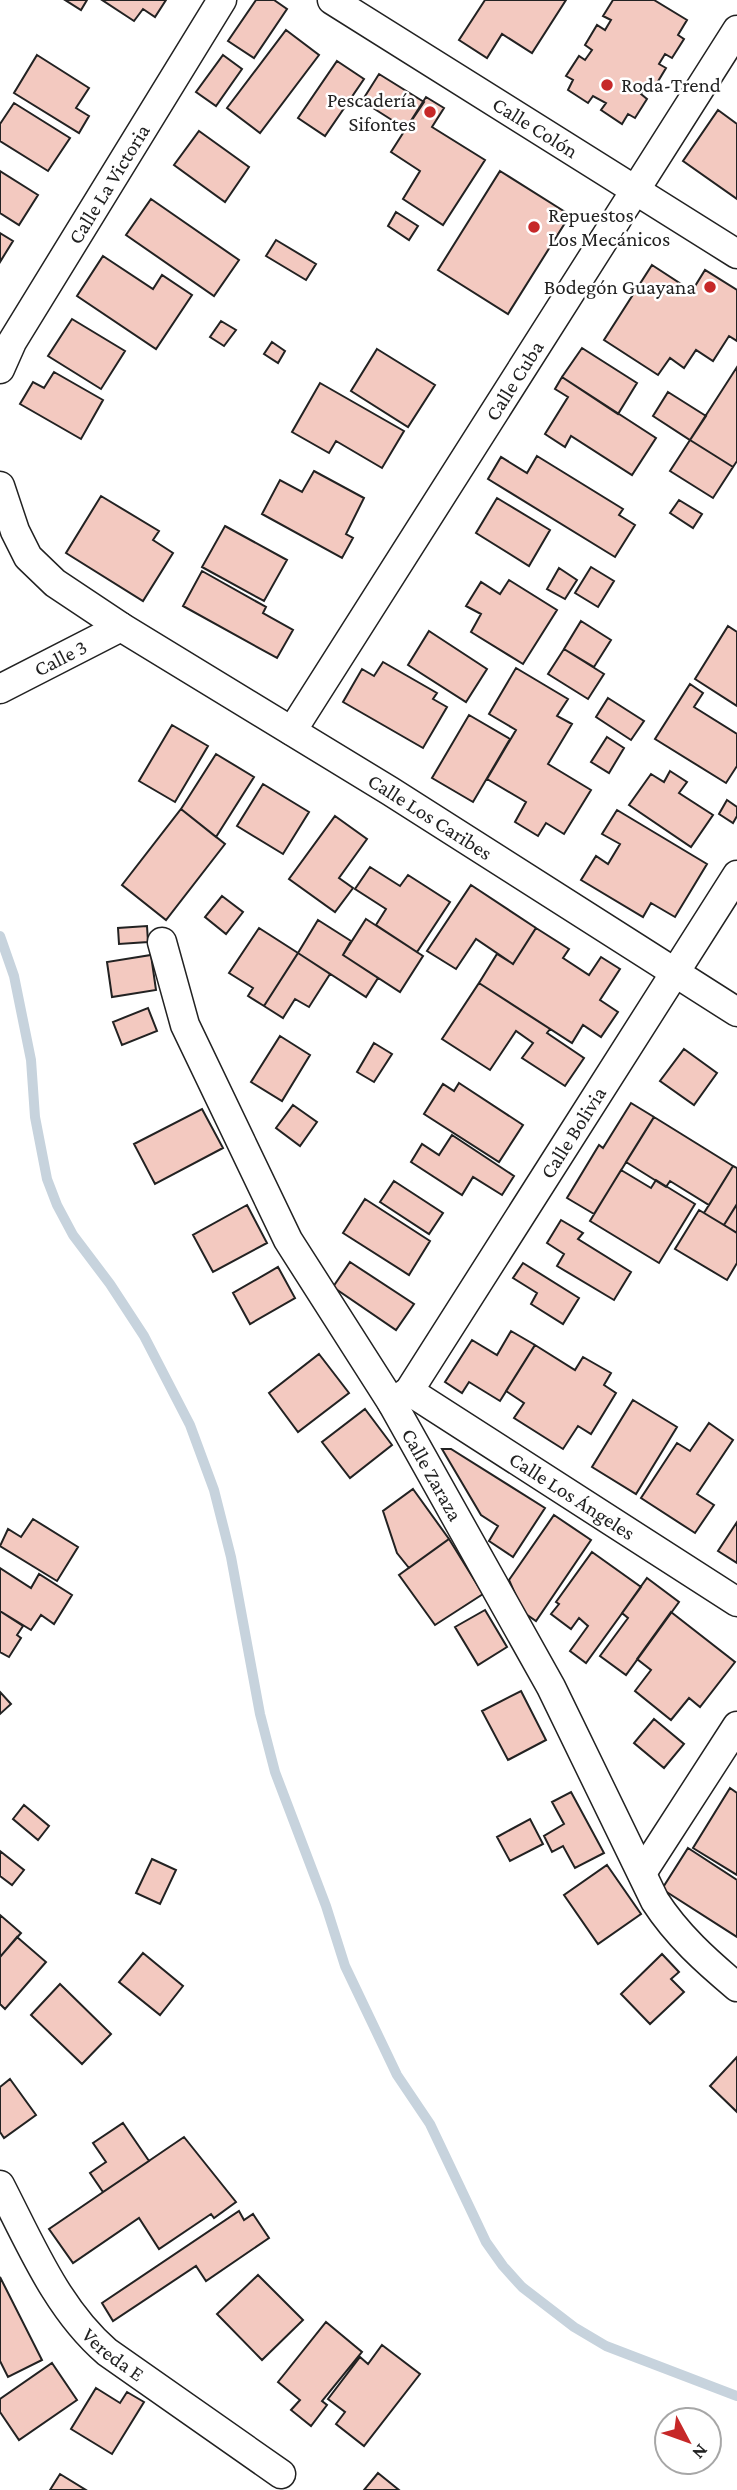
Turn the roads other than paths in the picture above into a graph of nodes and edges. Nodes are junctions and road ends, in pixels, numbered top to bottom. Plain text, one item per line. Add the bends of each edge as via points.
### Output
1 (222, 0) edge
2 (332, 0) edge
3 (737, 30) edge
4 (635, 190) junction
5 (737, 254) edge
6 (0, 369) edge
7 (0, 486) edge
8 (121, 627) junction
9 (0, 689) edge
10 (292, 731) junction
11 (737, 874) edge
12 (162, 942) dead end
13 (675, 973) junction
14 (737, 1012) edge
15 (401, 1397) junction
16 (737, 1602) edge
17 (737, 1726) edge
18 (642, 1873) junction
19 (737, 1987) edge
20 (0, 2185) edge
21 (281, 2473) dead end

1 - 6 street, Calle La Victoria via 12,342
2 - 4 street, Calle Colón
3 - 4 street, Calle Cuba
4 - 5 street, Calle Colón
4 - 10 street, Calle Cuba
7 - 8 street via 28,557 55,583
8 - 9 street, Calle 3
8 - 10 street, Calle Los Caribes
10 - 13 street, Calle Los Caribes
11 - 13 street, Calle Bolivia
12 - 15 street, Calle Zaraza via 185,1025 288,1240
13 - 14 street, Calle Los Caribes
13 - 15 street, Calle Bolivia
15 - 16 street, Calle Los Ángeles
15 - 18 street, Calle Zaraza
17 - 18 street
18 - 19 street, Calle Zaraza via 670,1924
20 - 21 street, Vereda E via 69,2313 87,2336

